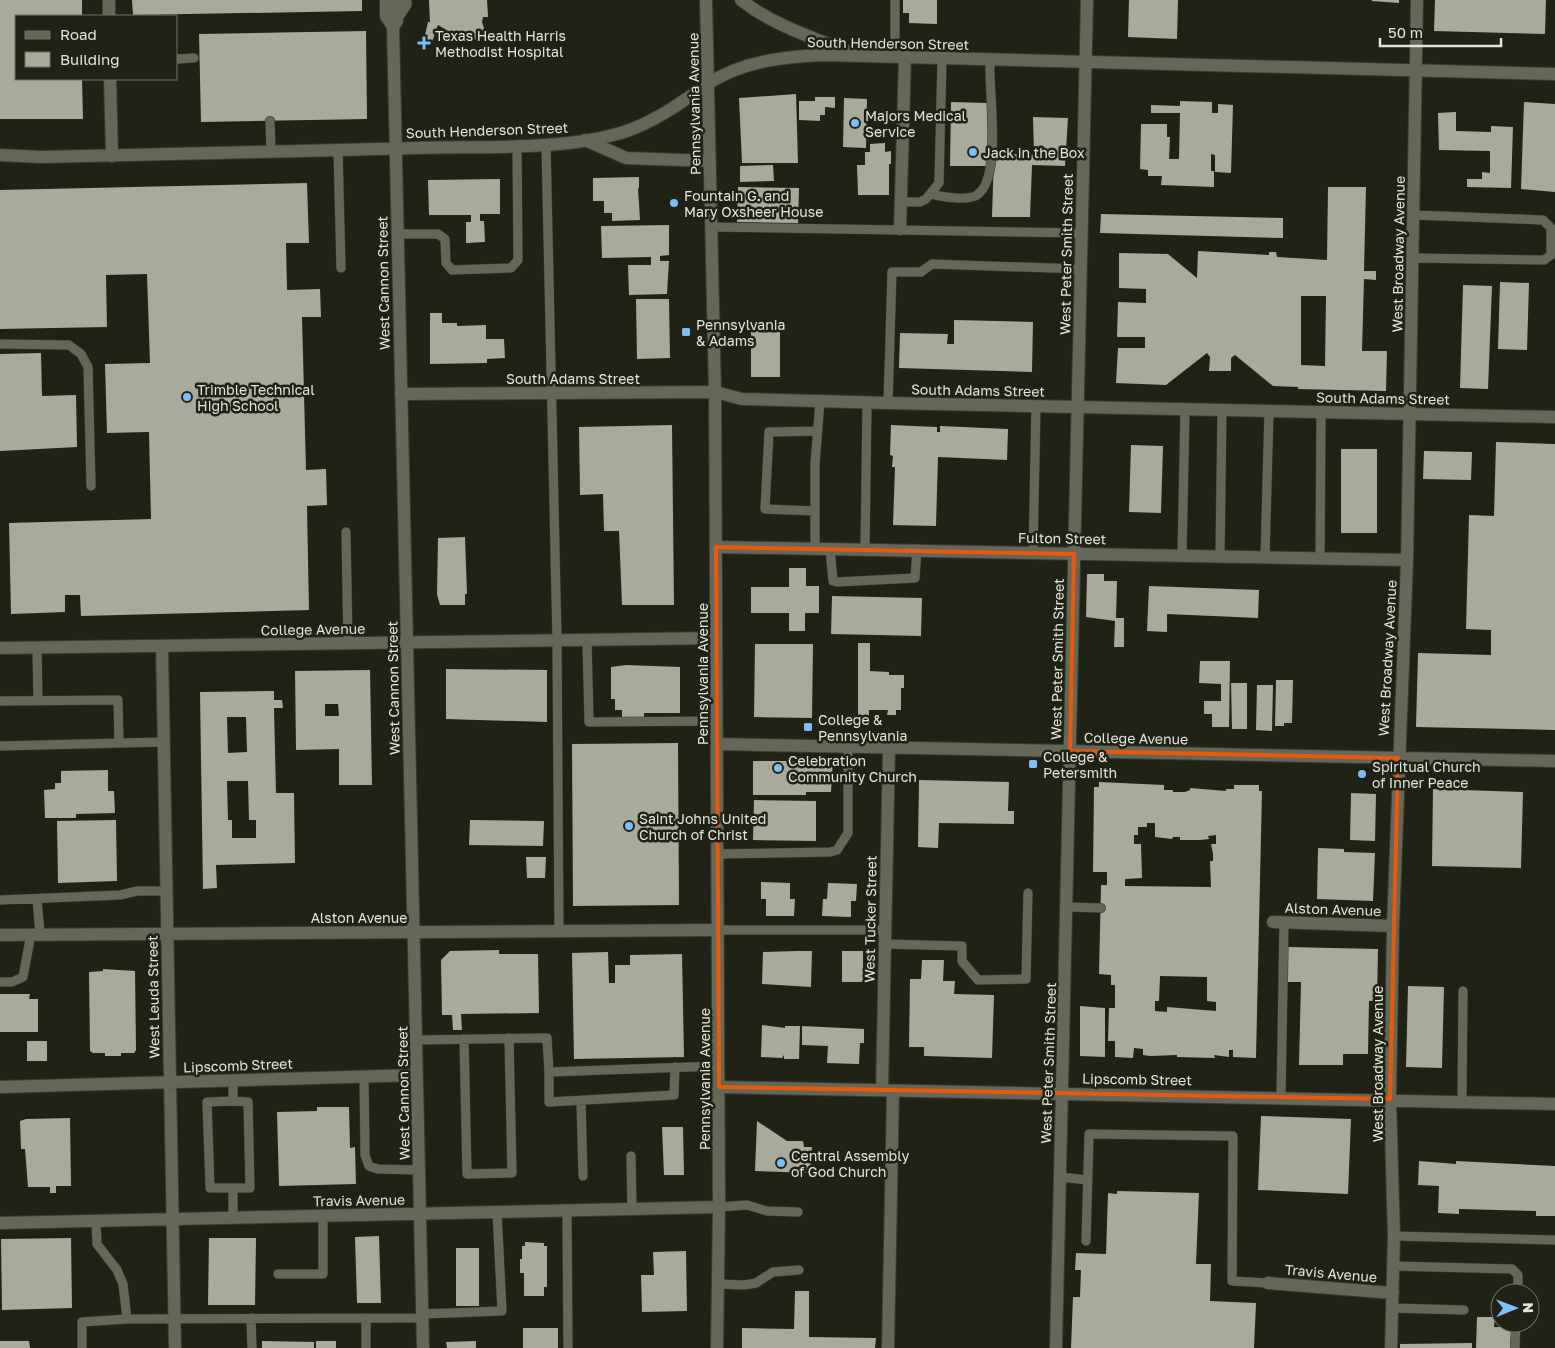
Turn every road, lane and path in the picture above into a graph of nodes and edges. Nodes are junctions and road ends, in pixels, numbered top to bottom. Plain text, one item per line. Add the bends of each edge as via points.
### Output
1 (109, 0) edge
2 (386, 0) edge
3 (397, 0) edge
4 (407, 0) edge
5 (706, 0) edge
6 (741, 0) edge
7 (895, 0) edge
8 (1087, 0) edge
9 (1417, 0) edge
10 (109, 15) edge
11 (395, 24) junction
12 (858, 56) junction
13 (900, 57) junction
14 (194, 58) dead end
15 (178, 59) edge
16 (942, 59) junction
17 (990, 60) junction
18 (1086, 62) junction
19 (1417, 70) junction
20 (1555, 74) edge
21 (110, 80) edge
22 (709, 83) junction
23 (270, 121) dead end
24 (585, 140) junction
25 (546, 144) junction
26 (517, 145) junction
27 (395, 148) junction
28 (338, 150) junction
29 (271, 151) junction
30 (0, 155) edge
31 (112, 156) junction
32 (710, 161) junction
33 (932, 194) junction
34 (901, 202) junction
35 (1414, 215) junction
36 (711, 227) junction
37 (900, 229) junction
38 (1082, 233) junction
39 (397, 234) junction
40 (1413, 258) junction
41 (341, 268) dead end
42 (1080, 269) junction
43 (0, 344) edge
44 (715, 392) junction
45 (552, 393) junction
46 (401, 394) junction
47 (820, 401) junction
48 (867, 402) junction
49 (888, 403) junction
50 (1036, 406) junction
51 (1078, 407) junction
52 (1184, 409) junction
53 (1222, 410) junction
54 (1269, 411) junction
55 (1321, 412) junction
56 (1410, 414) junction
57 (1555, 416) edge
58 (818, 431) junction
59 (92, 486) dead end
60 (815, 511) junction
61 (346, 532) dead end
62 (716, 546) junction
63 (815, 548) junction
64 (830, 549) junction
65 (865, 549) junction
66 (918, 549) junction
67 (1033, 553) junction
68 (1074, 554) junction
69 (1182, 556) junction
70 (1220, 556) junction
71 (1266, 558) junction
72 (1320, 558) junction
73 (1407, 560) junction
74 (716, 638) junction
75 (557, 640) junction
76 (587, 640) junction
77 (407, 642) junction
78 (348, 643) junction
79 (162, 646) junction
80 (0, 648) edge
81 (37, 648) junction
82 (38, 700) junction
83 (0, 701) edge
84 (717, 721) junction
85 (164, 742) junction
86 (120, 743) junction
87 (717, 744) junction
88 (0, 746) edge
89 (848, 747) junction
90 (888, 748) junction
91 (1070, 752) junction
92 (1398, 758) junction
93 (1555, 760) edge
94 (718, 854) junction
95 (166, 891) junction
96 (1028, 893) dead end
97 (37, 899) junction
98 (0, 900) edge
99 (1068, 907) junction
100 (1101, 908) dead end
101 (1278, 922) joint
102 (1393, 926) junction
103 (718, 930) junction
104 (885, 930) junction
105 (559, 931) junction
106 (413, 932) junction
107 (167, 933) junction
108 (35, 934) junction
109 (0, 935) edge
110 (885, 944) junction
111 (0, 982) edge
112 (1463, 991) dead end
113 (509, 1038) junction
114 (464, 1039) junction
115 (417, 1040) junction
116 (718, 1066) junction
117 (675, 1067) junction
118 (549, 1072) junction
119 (417, 1075) junction
120 (364, 1077) junction
121 (233, 1080) junction
122 (170, 1082) junction
123 (0, 1087) edge
124 (719, 1087) junction
125 (887, 1090) junction
126 (1062, 1093) junction
127 (1281, 1097) junction
128 (1390, 1099) junction
129 (233, 1101) junction
130 (581, 1101) junction
131 (1462, 1101) junction
132 (1555, 1104) edge
133 (632, 1156) dead end
134 (419, 1170) junction
135 (583, 1176) dead end
136 (1060, 1177) junction
137 (1088, 1180) junction
138 (233, 1188) junction
139 (719, 1207) junction
140 (632, 1209) junction
141 (567, 1210) junction
142 (497, 1212) junction
143 (798, 1212) dead end
144 (420, 1214) junction
145 (323, 1216) junction
146 (233, 1218) junction
147 (172, 1219) junction
148 (96, 1221) junction
149 (0, 1223) edge
150 (1394, 1236) junction
151 (1555, 1240) edge
152 (1086, 1241) dead end
153 (1393, 1266) junction
154 (799, 1270) dead end
155 (278, 1274) dead end
156 (1268, 1283) joint
157 (1518, 1283) edge
158 (718, 1284) junction
159 (1392, 1294) junction
160 (1392, 1308) junction
161 (1464, 1310) dead end
162 (423, 1316) junction
163 (251, 1318) junction
164 (366, 1318) junction
165 (127, 1319) junction
166 (174, 1319) junction
167 (1516, 1333) edge
168 (82, 1348) edge
169 (175, 1348) edge
170 (252, 1348) edge
171 (366, 1348) edge
172 (423, 1348) edge
173 (568, 1348) edge
174 (717, 1348) edge
175 (888, 1348) edge
176 (1056, 1348) edge
177 (1391, 1348) edge
178 (1515, 1348) edge

1 - 10 street
2 - 11 street, West Cannon Street via 386,16
3 - 11 street, West Cannon Street
4 - 11 lane
5 - 22 street, Pennsylvania Avenue
6 - 12 street via 788,28
7 - 13 lane
8 - 18 street, West Peter Smith Street
9 - 19 street, West Broadway Avenue
11 - 27 street, West Cannon Street
12 - 13 street, South Henderson Street
12 - 22 street, South Henderson Street via 805,56 759,62 726,72
13 - 16 street, South Henderson Street
13 - 34 street
14 - 15 lane
16 - 17 street, South Henderson Street
16 - 33 lane via 940,177
17 - 18 street, South Henderson Street
17 - 33 lane via 989,86 994,126 991,160 984,185 977,196
18 - 19 street, South Henderson Street
18 - 38 street, West Peter Smith Street
19 - 20 street, South Henderson Street
19 - 35 street, West Broadway Avenue
21 - 31 street
22 - 24 street, South Henderson Street via 668,112 646,123 624,132
22 - 32 street, Pennsylvania Avenue
23 - 29 lane
24 - 25 street, South Henderson Street
24 - 32 street via 626,158
25 - 26 street, South Henderson Street
25 - 45 lane
26 - 27 street, South Henderson Street
26 - 39 lane via 518,260 511,268 452,270 446,263 444,239 438,234
27 - 28 street, South Henderson Street
27 - 39 street, West Cannon Street
28 - 29 street, South Henderson Street
28 - 41 lane
29 - 31 street, South Henderson Street
30 - 31 street, South Henderson Street
32 - 36 street, Pennsylvania Avenue
33 - 34 lane via 920,202
34 - 37 street
35 - 40 street, West Broadway Avenue
35 - 40 lane via 1544,220 1551,228 1551,255 1544,260
36 - 37 lane
36 - 44 street, Pennsylvania Avenue
37 - 38 lane
38 - 42 street, West Peter Smith Street
39 - 46 street, West Cannon Street
40 - 56 street, West Broadway Avenue
42 - 49 lane via 932,264 921,272 892,272
42 - 51 street, West Peter Smith Street
43 - 59 lane via 69,345 81,354 88,367
44 - 45 street, South Adams Street
44 - 47 street, South Adams Street via 742,399
44 - 62 street, Pennsylvania Avenue
45 - 46 street, South Adams Street
45 - 75 lane
46 - 77 street, West Cannon Street
47 - 48 street, South Adams Street
47 - 58 lane
48 - 49 street, South Adams Street
48 - 65 lane
49 - 50 street, South Adams Street
50 - 51 street, South Adams Street
50 - 67 lane
51 - 52 street, South Adams Street
51 - 68 street, West Peter Smith Street
52 - 53 street, South Adams Street
52 - 69 lane
53 - 54 street, South Adams Street
53 - 70 lane
54 - 55 street, South Adams Street
54 - 71 lane
55 - 56 street, South Adams Street
55 - 72 lane
56 - 57 street, South Adams Street
56 - 73 street, West Broadway Avenue
58 - 60 lane
58 - 60 lane via 769,432 765,509
60 - 63 lane
61 - 78 lane
62 - 63 street, Fulton Street
62 - 74 street, Pennsylvania Avenue
63 - 64 street, Fulton Street
64 - 65 street, Fulton Street
64 - 66 lane via 831,574 833,581 837,582 915,578
65 - 66 street, Fulton Street
66 - 67 street, Fulton Street
67 - 68 street, Fulton Street
68 - 69 street, Fulton Street
68 - 91 street, West Peter Smith Street
69 - 70 street, Fulton Street
70 - 71 street, Fulton Street
71 - 72 street, Fulton Street
72 - 73 street, Fulton Street
73 - 92 street, West Broadway Avenue
74 - 76 street, College Avenue
74 - 84 street, Pennsylvania Avenue
75 - 76 street, College Avenue
75 - 77 street, College Avenue
75 - 105 lane
76 - 84 lane via 589,722
77 - 78 street, College Avenue
77 - 106 street, West Cannon Street
78 - 79 street, College Avenue
79 - 81 street, College Avenue
79 - 85 street, West Leuda Street
80 - 81 street, College Avenue
81 - 82 lane
82 - 83 lane
82 - 86 lane via 118,700
84 - 87 street, Pennsylvania Avenue
85 - 86 lane
85 - 95 street, West Leuda Street
86 - 88 lane
87 - 89 street, College Avenue
87 - 94 street, Pennsylvania Avenue
89 - 90 street, College Avenue
89 - 94 lane via 848,833 837,850
90 - 91 street, College Avenue
90 - 104 street, West Tucker Street
91 - 92 street, College Avenue
91 - 99 street, West Peter Smith Street
92 - 93 street, College Avenue
92 - 102 street, West Broadway Avenue
94 - 103 street, Pennsylvania Avenue
95 - 97 lane
95 - 107 street, West Leuda Street
96 - 110 lane via 1026,979 978,980 962,961 962,946
97 - 98 lane
97 - 108 lane
99 - 100 lane
99 - 126 street, West Peter Smith Street
101 - 102 street, Alston Avenue
101 - 127 lane
102 - 128 street, West Broadway Avenue
103 - 104 lane
103 - 105 street, Alston Avenue
103 - 116 street, Pennsylvania Avenue
104 - 110 street, West Tucker Street
105 - 106 street, Alston Avenue
106 - 107 street, Alston Avenue
106 - 115 street, West Cannon Street
107 - 108 street, Alston Avenue
107 - 122 street, West Leuda Street
108 - 109 street, Alston Avenue
108 - 111 lane via 23,976 12,982
110 - 125 street, West Tucker Street
112 - 131 lane
113 - 114 lane
113 - 114 lane via 512,1173 467,1174
113 - 118 lane via 547,1038
114 - 115 lane
115 - 119 street, West Cannon Street
116 - 117 lane
116 - 124 street, Pennsylvania Avenue
117 - 118 lane
117 - 130 lane via 674,1095
118 - 130 lane via 549,1102
119 - 120 street, Lipscomb Street
119 - 134 street, West Cannon Street
120 - 121 street, Lipscomb Street
120 - 134 lane via 365,1155 369,1166
121 - 122 street, Lipscomb Street
121 - 129 lane
122 - 123 street, Lipscomb Street
122 - 147 street, West Leuda Street
124 - 125 street, Lipscomb Street
124 - 139 street, Pennsylvania Avenue
125 - 126 street, Lipscomb Street
125 - 175 street, West Tucker Street
126 - 127 street, Lipscomb Street
126 - 136 street, West Peter Smith Street
127 - 128 street, Lipscomb Street
128 - 131 street, Lipscomb Street
128 - 150 street, West Broadway Avenue
129 - 138 lane via 248,1102 250,1188
129 - 138 lane via 207,1102 210,1188
130 - 135 lane
131 - 132 street, Lipscomb Street
133 - 140 lane
134 - 144 street, West Cannon Street
136 - 137 lane
136 - 176 street, West Peter Smith Street
137 - 152 lane
137 - 156 lane via 1089,1134 1233,1136 1232,1281
138 - 146 lane
139 - 140 street, Travis Avenue
139 - 143 lane via 747,1205 767,1212
139 - 158 street, Pennsylvania Avenue
140 - 141 street, Travis Avenue
141 - 142 street, Travis Avenue
141 - 173 lane
142 - 144 street, Travis Avenue
142 - 162 lane via 502,1311
144 - 145 street, Travis Avenue
144 - 162 street, West Cannon Street
145 - 146 street, Travis Avenue
145 - 155 lane via 323,1274
146 - 147 street, Travis Avenue
147 - 148 street, Travis Avenue
147 - 166 street, West Leuda Street
148 - 149 street, Travis Avenue
148 - 165 lane via 97,1244 117,1270 123,1284
150 - 151 lane
150 - 153 street, West Broadway Avenue
153 - 157 lane via 1512,1268 1518,1275
153 - 159 street, West Broadway Avenue
154 - 158 lane via 773,1272 756,1283
156 - 159 street, Travis Avenue
158 - 174 street, Pennsylvania Avenue
159 - 160 street, West Broadway Avenue
160 - 161 lane
160 - 177 street, West Broadway Avenue
162 - 164 lane
162 - 172 street, West Cannon Street
163 - 164 lane
163 - 166 lane
163 - 170 lane
164 - 171 lane
165 - 166 lane
165 - 168 lane via 82,1322
166 - 169 street, West Leuda Street
167 - 178 lane

